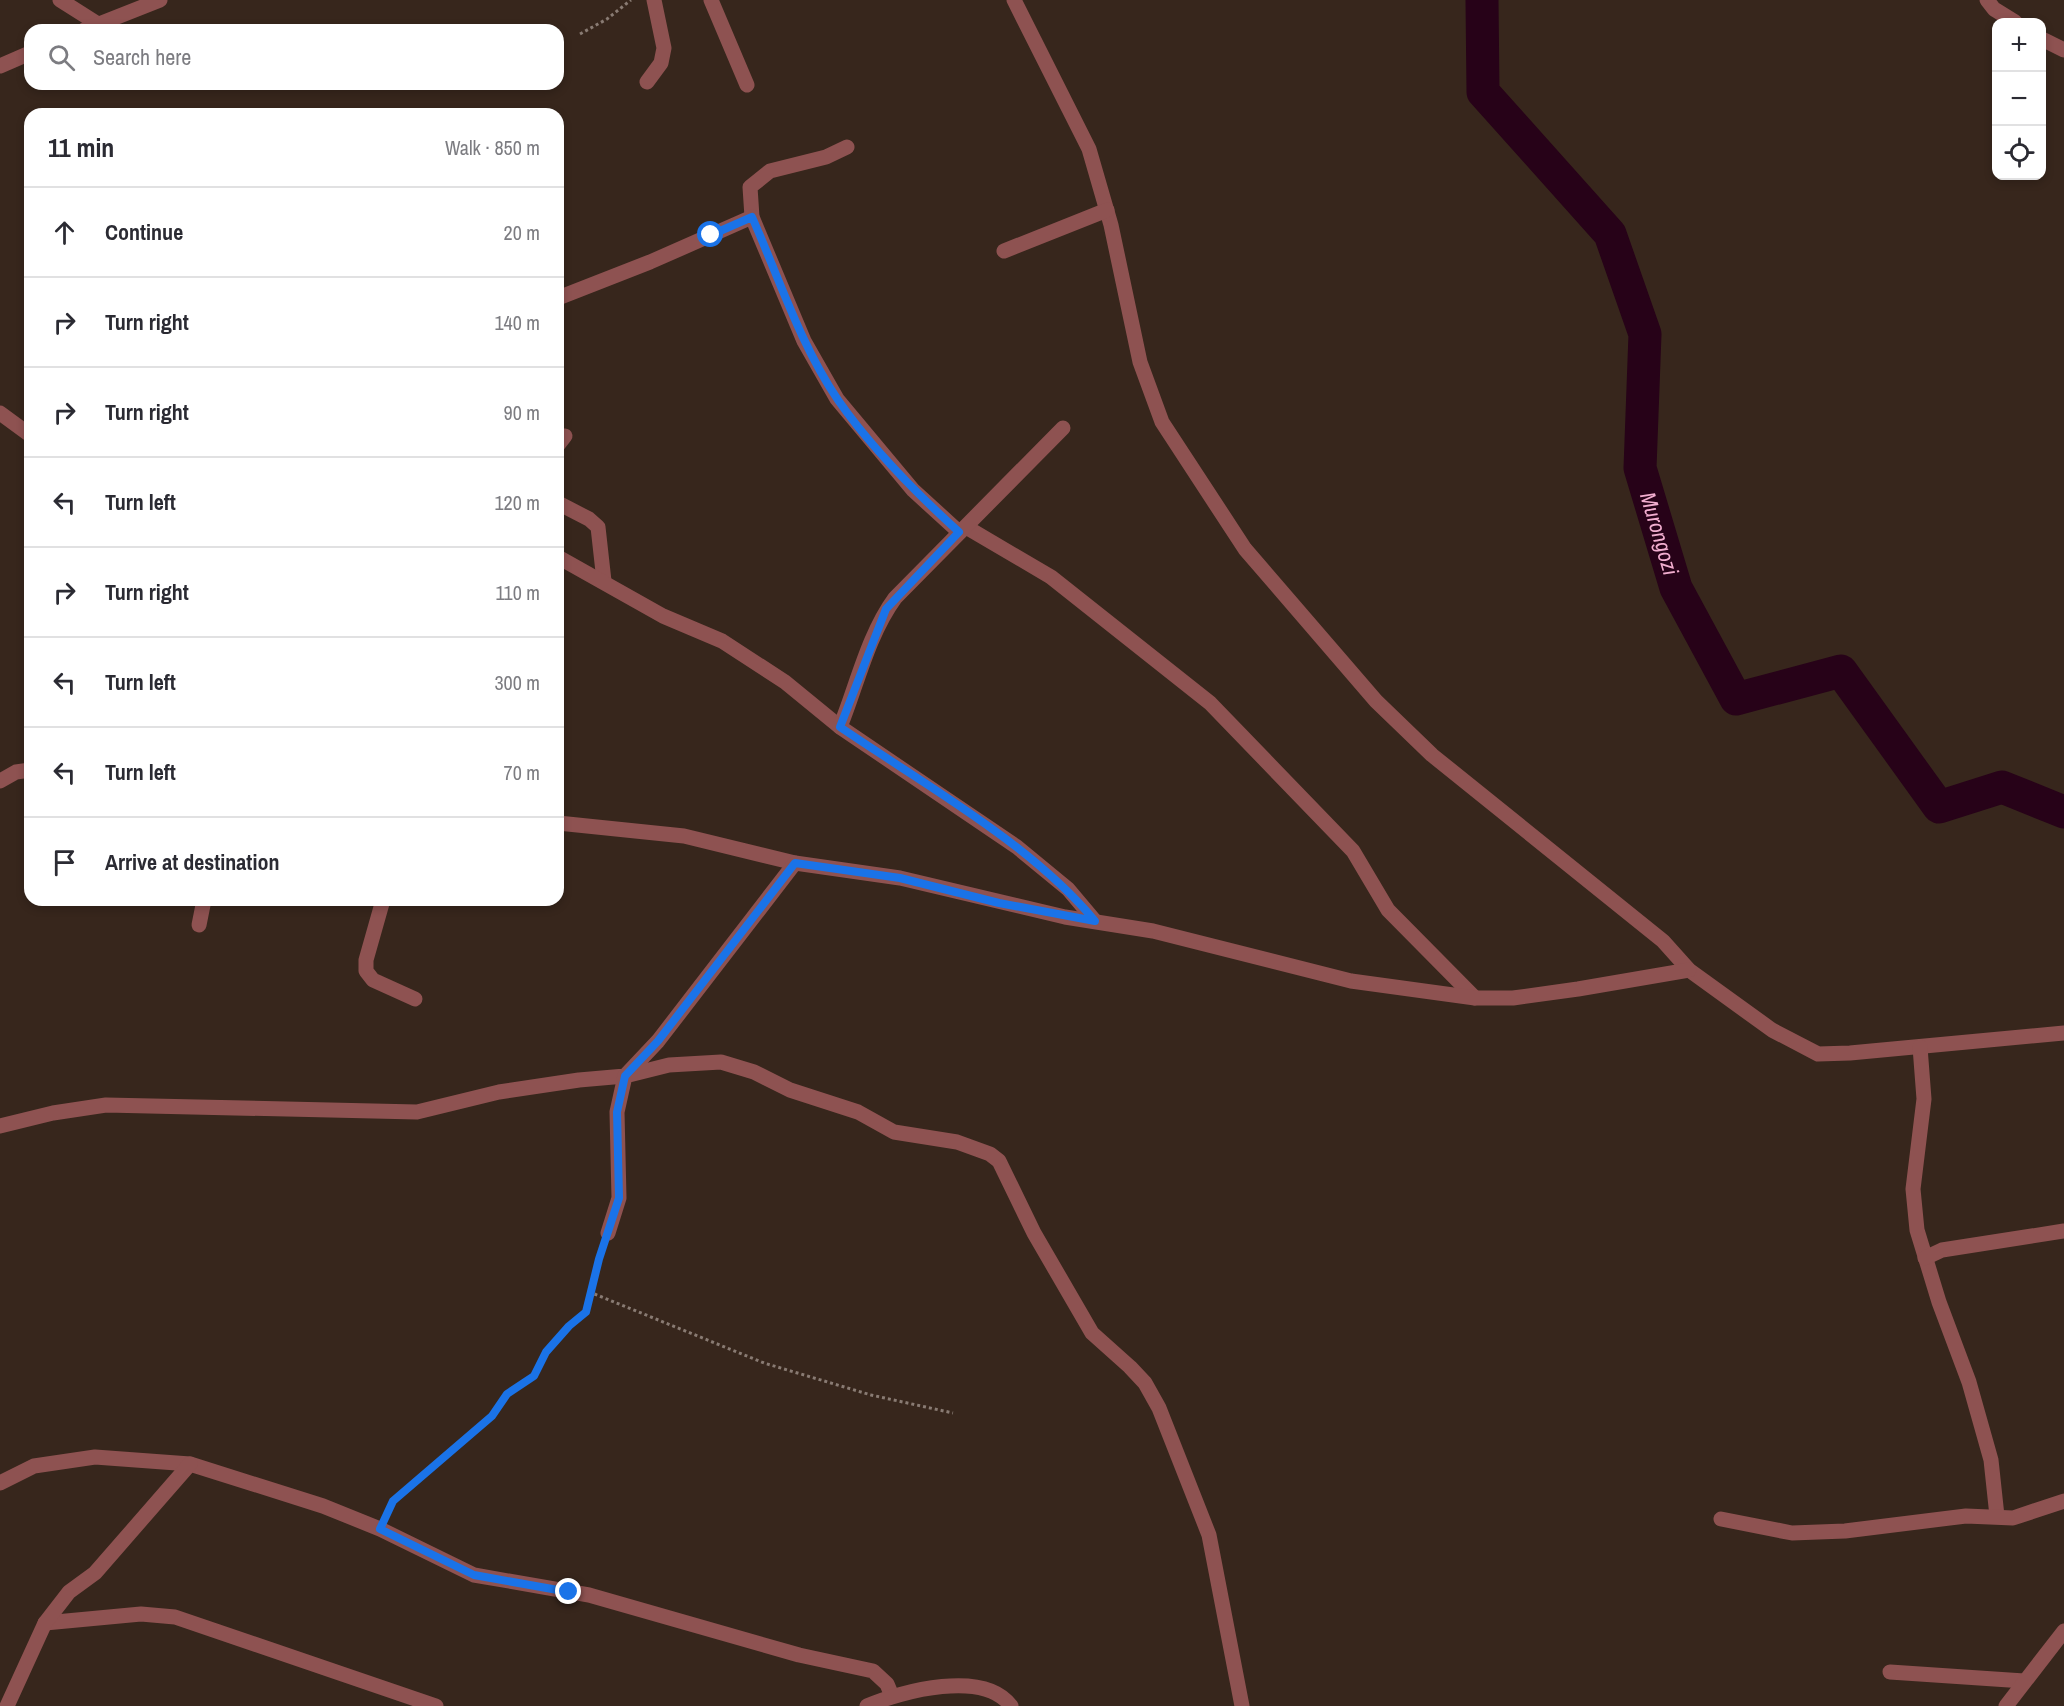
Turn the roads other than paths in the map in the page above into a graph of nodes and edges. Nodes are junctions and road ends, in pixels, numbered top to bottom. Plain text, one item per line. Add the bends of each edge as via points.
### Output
1 (60, 0) edge
2 (160, 0) edge
3 (654, 0) edge
4 (711, 0) edge
5 (1014, 0) edge
6 (1987, 0) edge
7 (2009, 18) edge
8 (88, 24) edge
9 (99, 24) edge
10 (2046, 41) edge
11 (2064, 50) edge
12 (24, 56) edge
13 (0, 66) edge
14 (647, 82) dead end
15 (747, 85) dead end
16 (847, 147) dead end
17 (1107, 210) junction
18 (752, 217) junction
19 (1004, 251) dead end
20 (564, 296) edge
21 (0, 413) edge
22 (1063, 428) dead end
23 (24, 431) edge
24 (564, 507) edge
25 (962, 529) junction
26 (564, 560) edge
27 (604, 581) junction
28 (840, 727) junction
29 (24, 771) edge
30 (0, 781) edge
31 (564, 824) edge
32 (795, 863) junction
33 (203, 906) edge
34 (381, 906) edge
35 (1095, 921) junction
36 (199, 925) dead end
37 (1689, 970) junction
38 (1474, 998) junction
39 (415, 999) dead end
40 (2064, 1033) edge
41 (1920, 1047) junction
42 (625, 1076) junction
43 (0, 1126) edge
44 (2064, 1231) edge
45 (608, 1233) road end
46 (1925, 1258) junction
47 (190, 1464) junction
48 (0, 1483) edge
49 (2064, 1501) edge
50 (1997, 1516) junction
51 (1721, 1519) dead end
52 (45, 1623) junction
53 (2064, 1631) edge
54 (1890, 1672) dead end
55 (2024, 1681) junction
56 (892, 1696) junction
57 (11, 1705) edge
58 (436, 1706) edge
59 (867, 1706) edge
60 (1011, 1706) edge
61 (1242, 1706) edge
62 (2006, 1706) edge

1 - 8 street
2 - 9 street
3 - 14 street via 664,48 661,63
4 - 15 street
5 - 17 street via 1089,149
6 - 7 street
10 - 11 street
12 - 13 street
16 - 18 street via 826,157 770,171 750,187
17 - 19 street
17 - 37 street via 1140,362 1161,422 1245,549 1376,700 1432,755 1663,941
18 - 20 street
18 - 25 street via 804,341 837,399 913,490
21 - 23 street
22 - 25 street
24 - 27 street via 598,527
25 - 28 street via 886,609
25 - 38 street via 1051,577 1210,703 1353,851 1388,910
26 - 27 street
27 - 28 street via 663,616 722,641 784,682
28 - 35 street via 1017,847 1068,889
29 - 30 street
31 - 32 street via 684,836
32 - 35 street via 900,878
32 - 42 street via 658,1041
33 - 36 street
34 - 39 street via 366,971 373,980
35 - 38 street via 1154,931 1351,981
37 - 38 street via 1578,990 1514,998
37 - 41 street via 1772,1030 1818,1054
40 - 41 street
41 - 46 street via 1924,1099 1913,1189 1917,1230
42 - 43 street via 499,1092 417,1112 106,1105
42 - 45 street via 617,1112 619,1198
42 - 61 street via 669,1065 721,1062 850,1109 894,1132 957,1142 999,1161 1034,1233 1092,1333 1145,1383 1159,1408 1209,1535
44 - 46 street via 1942,1250
46 - 50 street via 1969,1382 1991,1460
47 - 48 street via 96,1457 34,1466
47 - 52 street via 95,1573 69,1592
47 - 56 street via 323,1506 474,1575 589,1595 799,1655 873,1671 887,1684
49 - 50 street via 2013,1518
50 - 51 street via 1792,1533
52 - 57 street
52 - 58 street via 141,1614 174,1617
53 - 55 street
54 - 55 street
55 - 62 street
56 - 59 street
56 - 60 street via 952,1686 974,1687 992,1691

